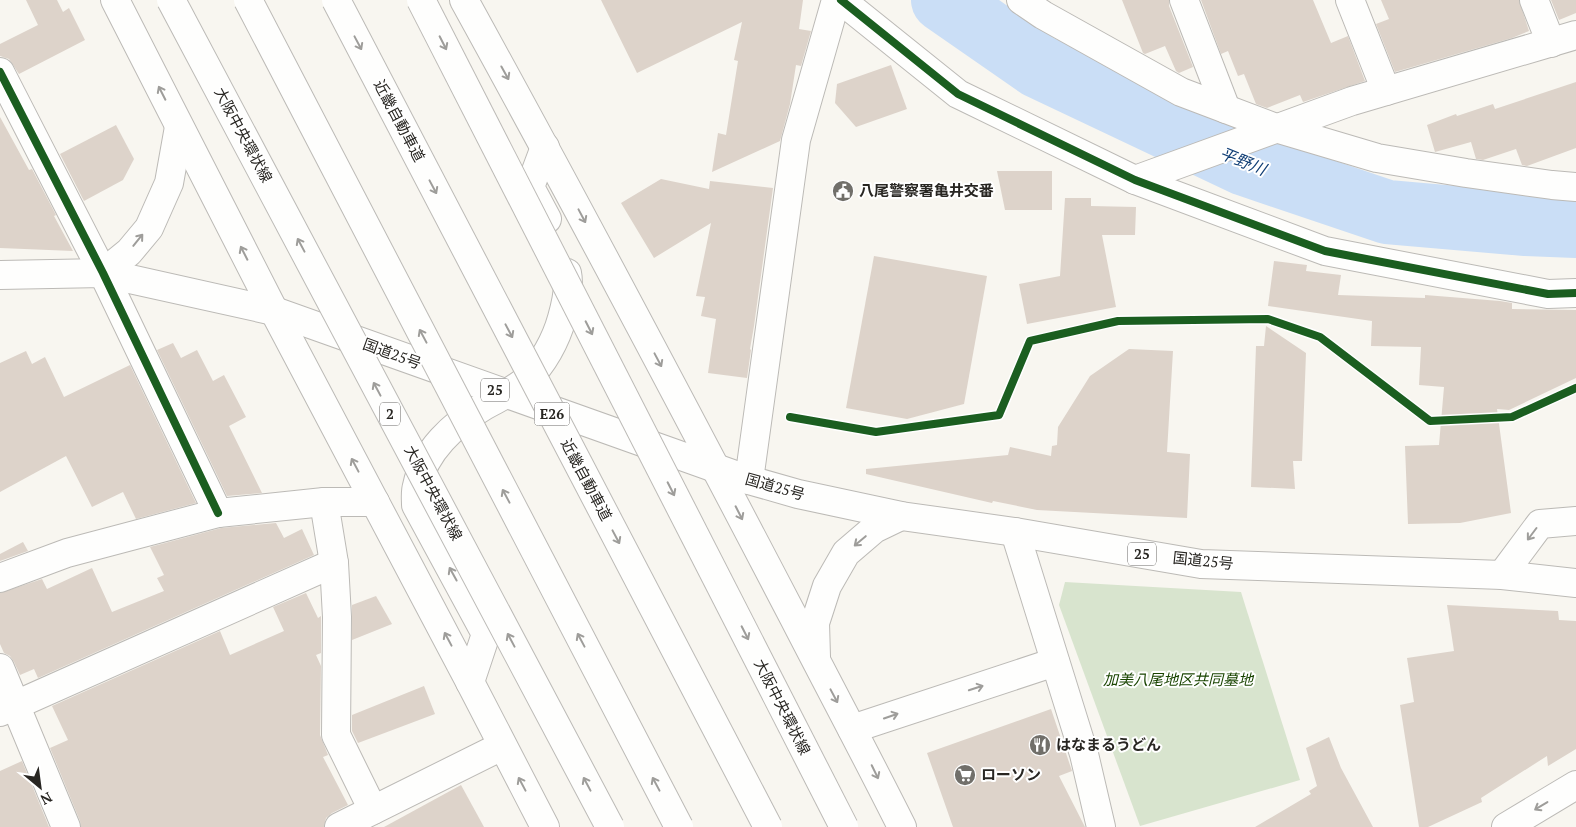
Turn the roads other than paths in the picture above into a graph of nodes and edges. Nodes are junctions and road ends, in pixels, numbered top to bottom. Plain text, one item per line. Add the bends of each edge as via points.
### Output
1 (115, 0) edge
2 (171, 0) edge
3 (248, 0) edge
4 (336, 0) edge
5 (421, 0) edge
6 (464, 0) edge
7 (836, 0) edge
8 (841, 0) edge
9 (1021, 0) edge
10 (1184, 0) edge
11 (1350, 0) edge
12 (1534, 0) edge
13 (1564, 39) edge
14 (0, 72) edge
15 (1386, 91) junction
16 (1226, 110) junction
17 (179, 127) junction
18 (1268, 132) junction
19 (545, 147) junction
20 (1135, 180) junction
21 (1576, 187) edge
22 (103, 273) junction
23 (0, 275) edge
24 (1576, 294) edge
25 (274, 312) junction
26 (505, 394) junction
27 (716, 469) junction
28 (749, 480) junction
29 (324, 502) junction
30 (375, 502) junction
31 (218, 513) junction
32 (901, 516) junction
33 (1576, 521) edge
34 (1014, 532) junction
35 (334, 563) junction
36 (1502, 575) junction
37 (0, 578) edge
38 (1576, 583) edge
39 (1055, 662) junction
40 (817, 663) junction
41 (0, 668) edge
42 (470, 682) junction
43 (8, 708) edge
44 (852, 729) junction
45 (502, 746) junction
46 (1576, 785) edge
47 (373, 810) junction
48 (66, 827) edge
49 (339, 827) edge
50 (545, 827) edge
51 (610, 827) edge
52 (679, 827) edge
53 (768, 827) edge
54 (844, 827) edge
55 (902, 827) edge
56 (1102, 827) edge
57 (1506, 827) edge

17 -> 1 main road
51 -> 2 main road, 大阪中央環状線 / 2, bridge
52 -> 3 main road, bridge
4 -> 53 main road, 近畿自動車道 / E26, bridge
5 -> 54 main road, 大阪中央環状線, bridge
6 -> 19 main road
7 - 28 main road via 796,140
8 - 20 main road via 958,94
9 - 16 main road via 1181,92
10 - 16 main road
11 - 15 main road
12 - 13 main road
13 - 15 main road
14 - 22 main road
15 - 18 main road
16 - 18 main road
22 -> 17 main road via 149,228 169,183
25 -> 17 main road
18 - 20 main road
18 - 21 main road via 1377,158 1475,175
19 - 26 main road via 530,187 560,243 568,278 566,307 559,331 544,358 526,380
19 -> 27 main road
20 - 24 main road via 1325,251 1548,294
22 - 23 main road, 国道25号 / 25
22 - 25 main road, 国道25号 / 25
22 - 31 main road
25 - 26 main road, 国道25号 / 25
30 -> 25 main road
26 - 27 main road, 国道25号 / 25
42 -> 26 main road via 486,634 416,505 416,487 424,463 442,440 481,408
27 - 28 main road, 国道25号 / 25
27 -> 40 main road
28 - 32 main road, 国道25号 / 25
29 - 30 main road
29 - 31 main road
29 - 35 main road
42 -> 30 main road
31 - 37 main road via 67,553
32 - 34 main road, 国道25号 / 25
32 -> 40 main road via 874,529 846,553 827,586 815,622
33 -> 36 main road via 1540,524
34 - 36 main road, 国道25号 / 25 via 1201,564
34 - 39 main road
35 - 43 main road
35 - 47 main road via 336,735
36 - 38 main road, 国道25号 / 25
44 -> 39 main road
39 - 56 main road via 1084,754
40 -> 44 main road
41 - 43 main road
42 - 45 main road
43 - 48 main road
44 -> 55 main road
45 - 47 main road
50 -> 45 main road
46 -> 57 main road
47 - 49 main road

